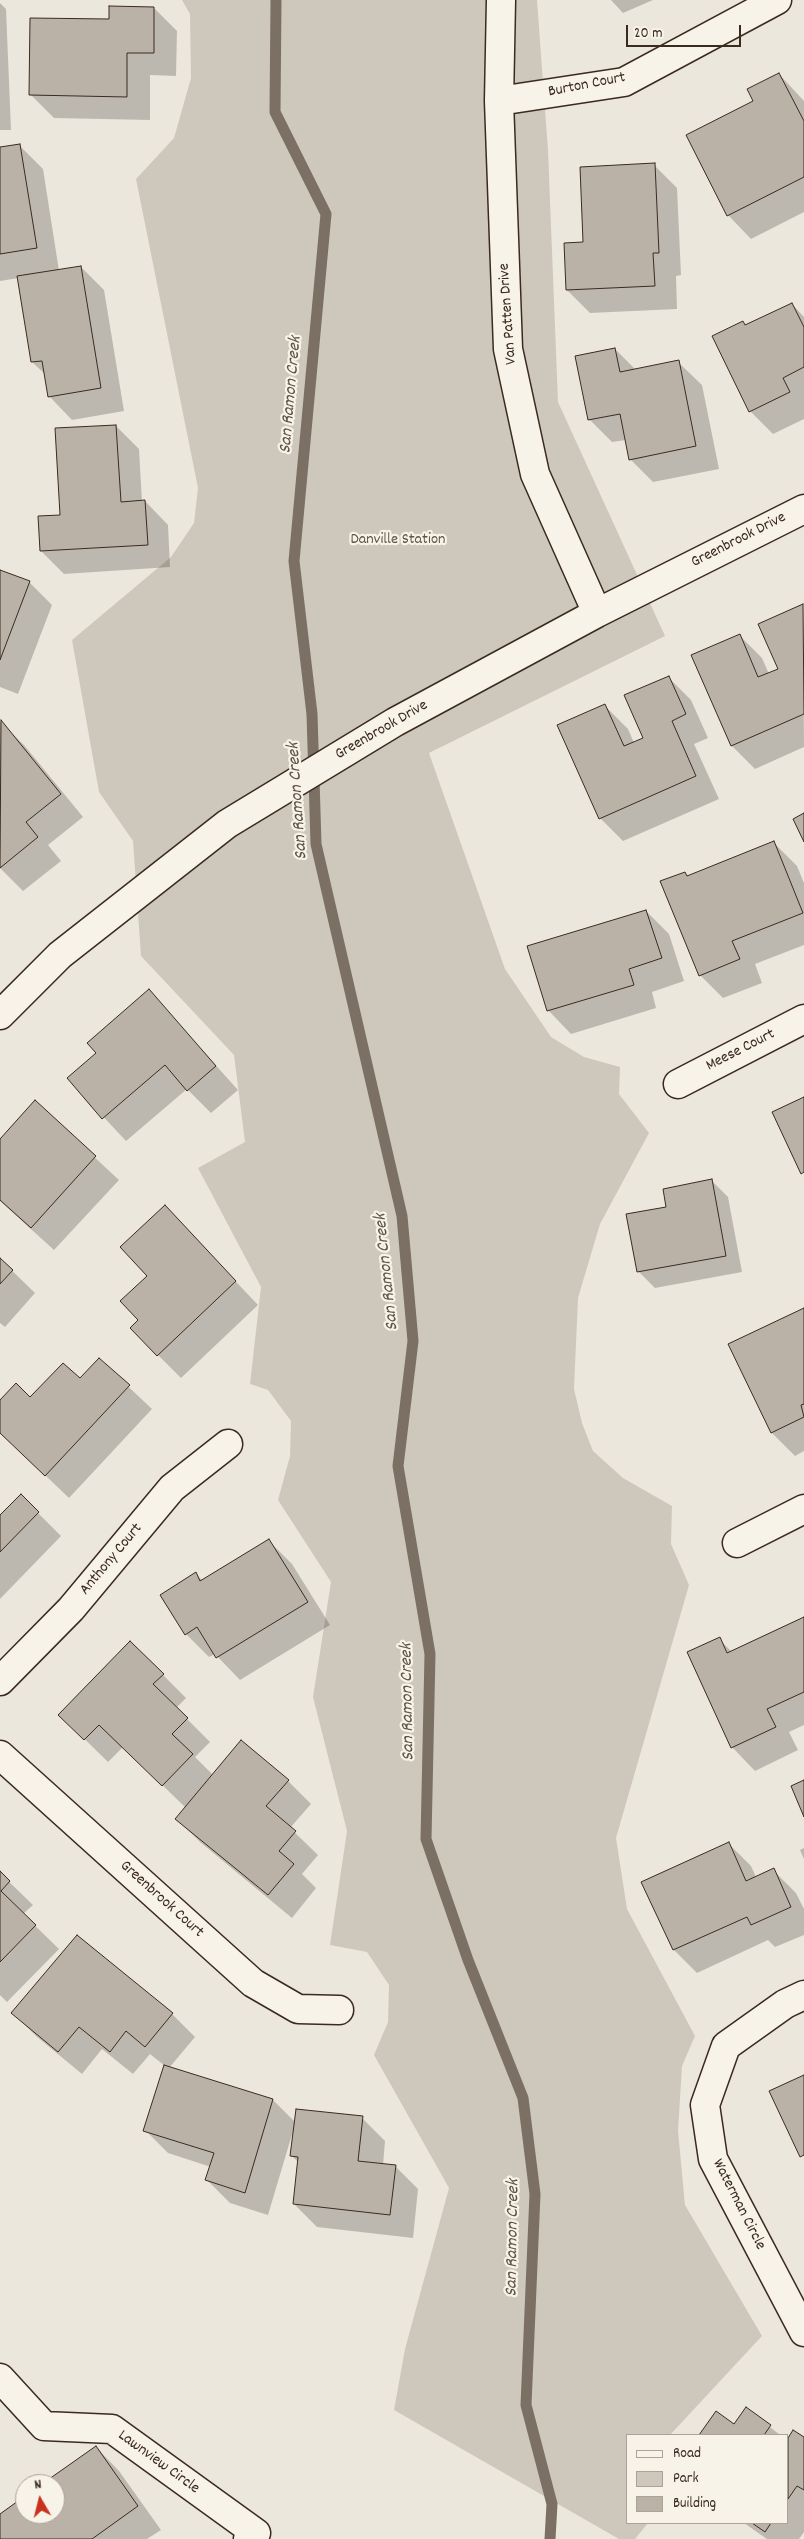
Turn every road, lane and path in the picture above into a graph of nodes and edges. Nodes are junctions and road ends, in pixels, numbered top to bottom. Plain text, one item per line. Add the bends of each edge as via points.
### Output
1 (501, 0) edge
2 (777, 0) edge
3 (499, 101) junction
4 (804, 508) edge
5 (597, 613) junction
6 (0, 1015) edge
7 (804, 1019) edge
8 (678, 1084) dead end
9 (228, 1444) dead end
10 (804, 1509) edge
11 (737, 1543) dead end
12 (0, 1681) edge
13 (0, 1755) edge
14 (804, 1994) edge
15 (339, 2010) dead end
16 (804, 2332) edge
17 (0, 2378) edge
18 (248, 2539) edge

1 - 3 street, Van Patten Drive
2 - 3 street, Burton Court via 624,82
3 - 5 street, Van Patten Drive via 508,349 535,474
4 - 5 street, Greenbrook Drive
5 - 6 street, Greenbrook Drive via 395,722 227,824 60,955
7 - 8 street, Meese Court
9 - 12 street, Anthony Court via 172,1488 70,1609
10 - 11 street
13 - 15 street, Greenbrook Court via 253,1983 298,2009
14 - 16 street, Waterman Circle via 726,2046 705,2105 713,2159
17 - 18 street, Lawnview Circle via 44,2426 112,2429 256,2533

